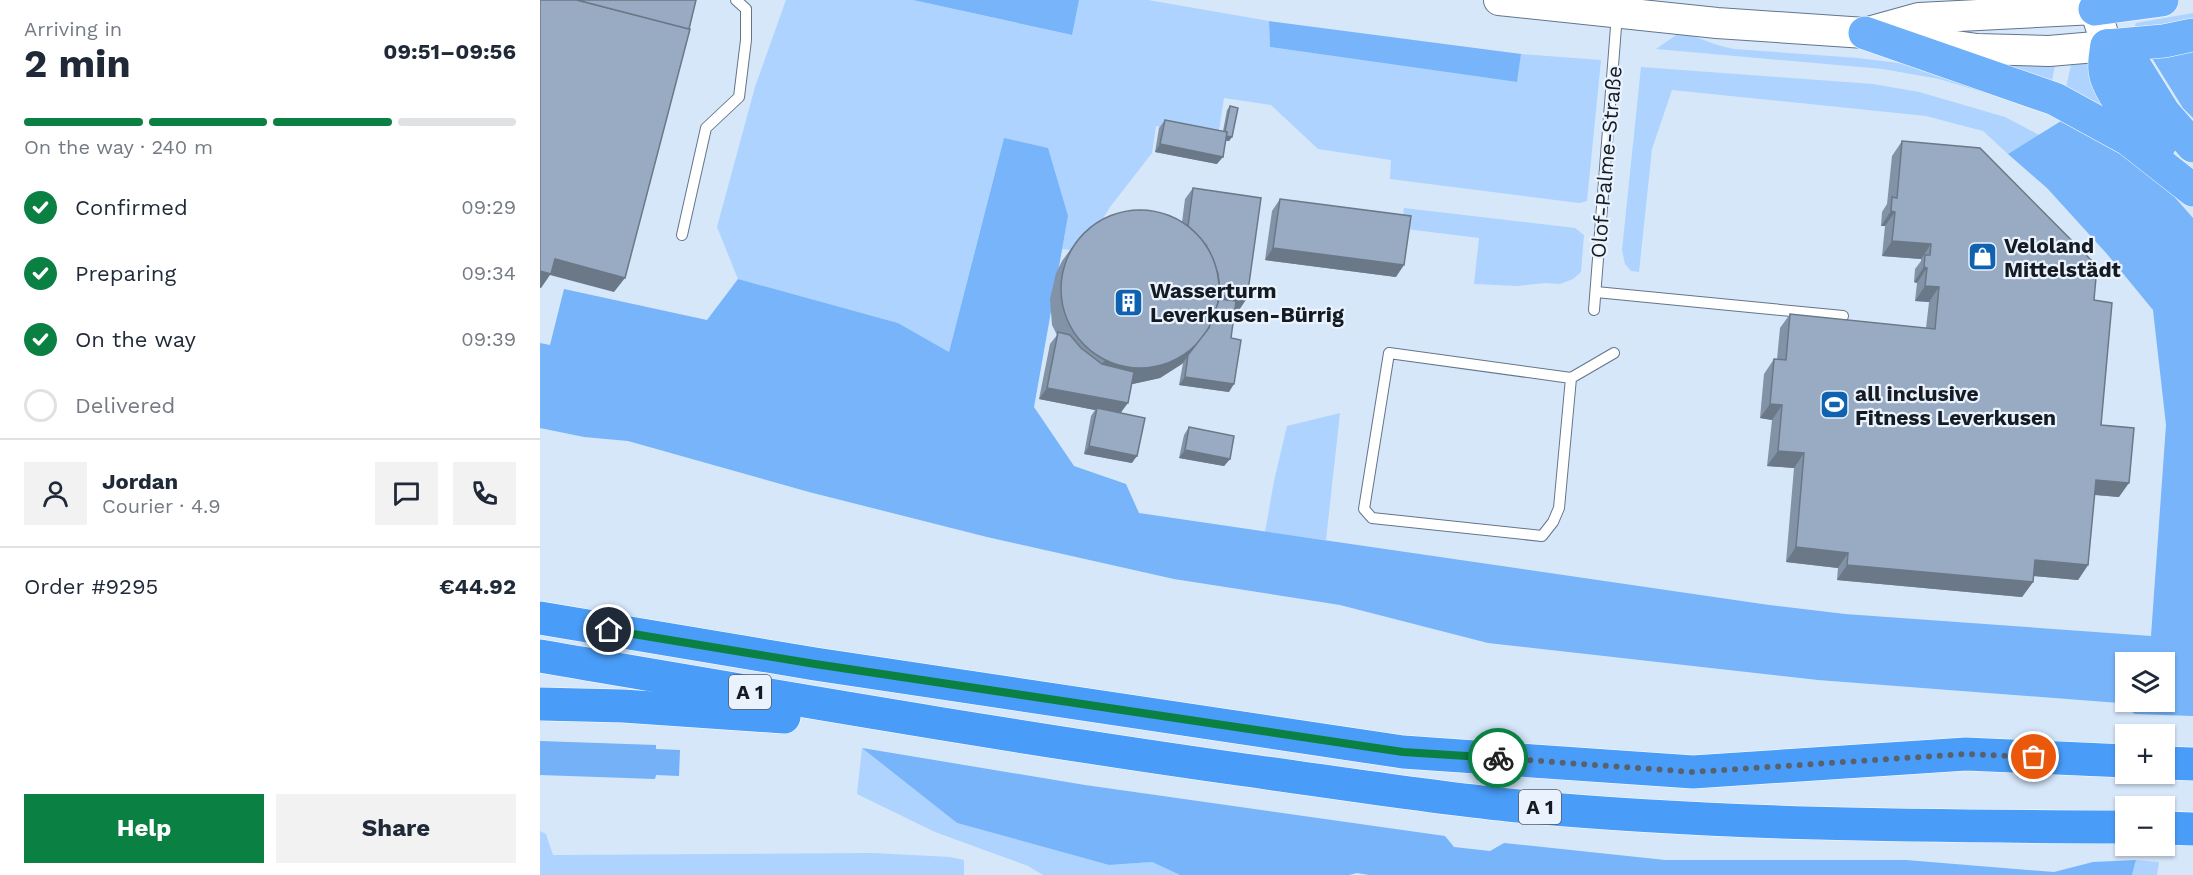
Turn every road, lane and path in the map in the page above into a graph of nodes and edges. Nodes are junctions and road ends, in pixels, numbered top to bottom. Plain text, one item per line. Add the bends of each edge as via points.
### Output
1 (736, 0) edge
2 (1499, 0) edge
3 (2162, 0) edge
4 (2095, 9) junction
5 (1617, 13) junction
6 (1865, 33) junction
7 (2193, 35) edge
8 (2107, 46) junction
9 (2193, 146) edge
10 (2193, 172) edge
11 (2193, 190) edge
12 (682, 235) dead end
13 (1596, 292) junction
14 (1594, 310) dead end
15 (1843, 316) dead end
16 (1614, 353) dead end
17 (1571, 378) junction
18 (540, 618) edge
19 (540, 656) edge
20 (540, 704) edge
21 (960, 728) junction
22 (2115, 761) edge
23 (2115, 827) edge
24 (2175, 828) edge
25 (2193, 829) edge

1 - 12 lane via 746,9 739,97 706,128
2 - 5 main road
3 - 4 highway
4 - 6 main road via 1919,18
4 - 8 main road
5 - 6 main road
5 - 13 lane, Olof-Palme-Straße
6 - 8 main road via 1977,49 2049,51
6 - 11 highway via 2055,99 2128,139
7 - 8 highway
8 - 9 highway via 2126,56 2164,113
8 - 10 highway via 2106,78 2119,100 2136,123
13 - 14 lane, Olof-Palme-Straße
13 - 15 lane
16 - 17 lane
17 - 17 lane via 1389,353 1365,509 1372,518 1542,536 1559,508
18 - 22 highway, A 1 via 815,664 1403,752 1693,772 1966,754
19 - 21 highway, A 1
20 - 21 highway
21 - 23 highway, A 1 via 1507,805 1699,818
24 - 25 highway

